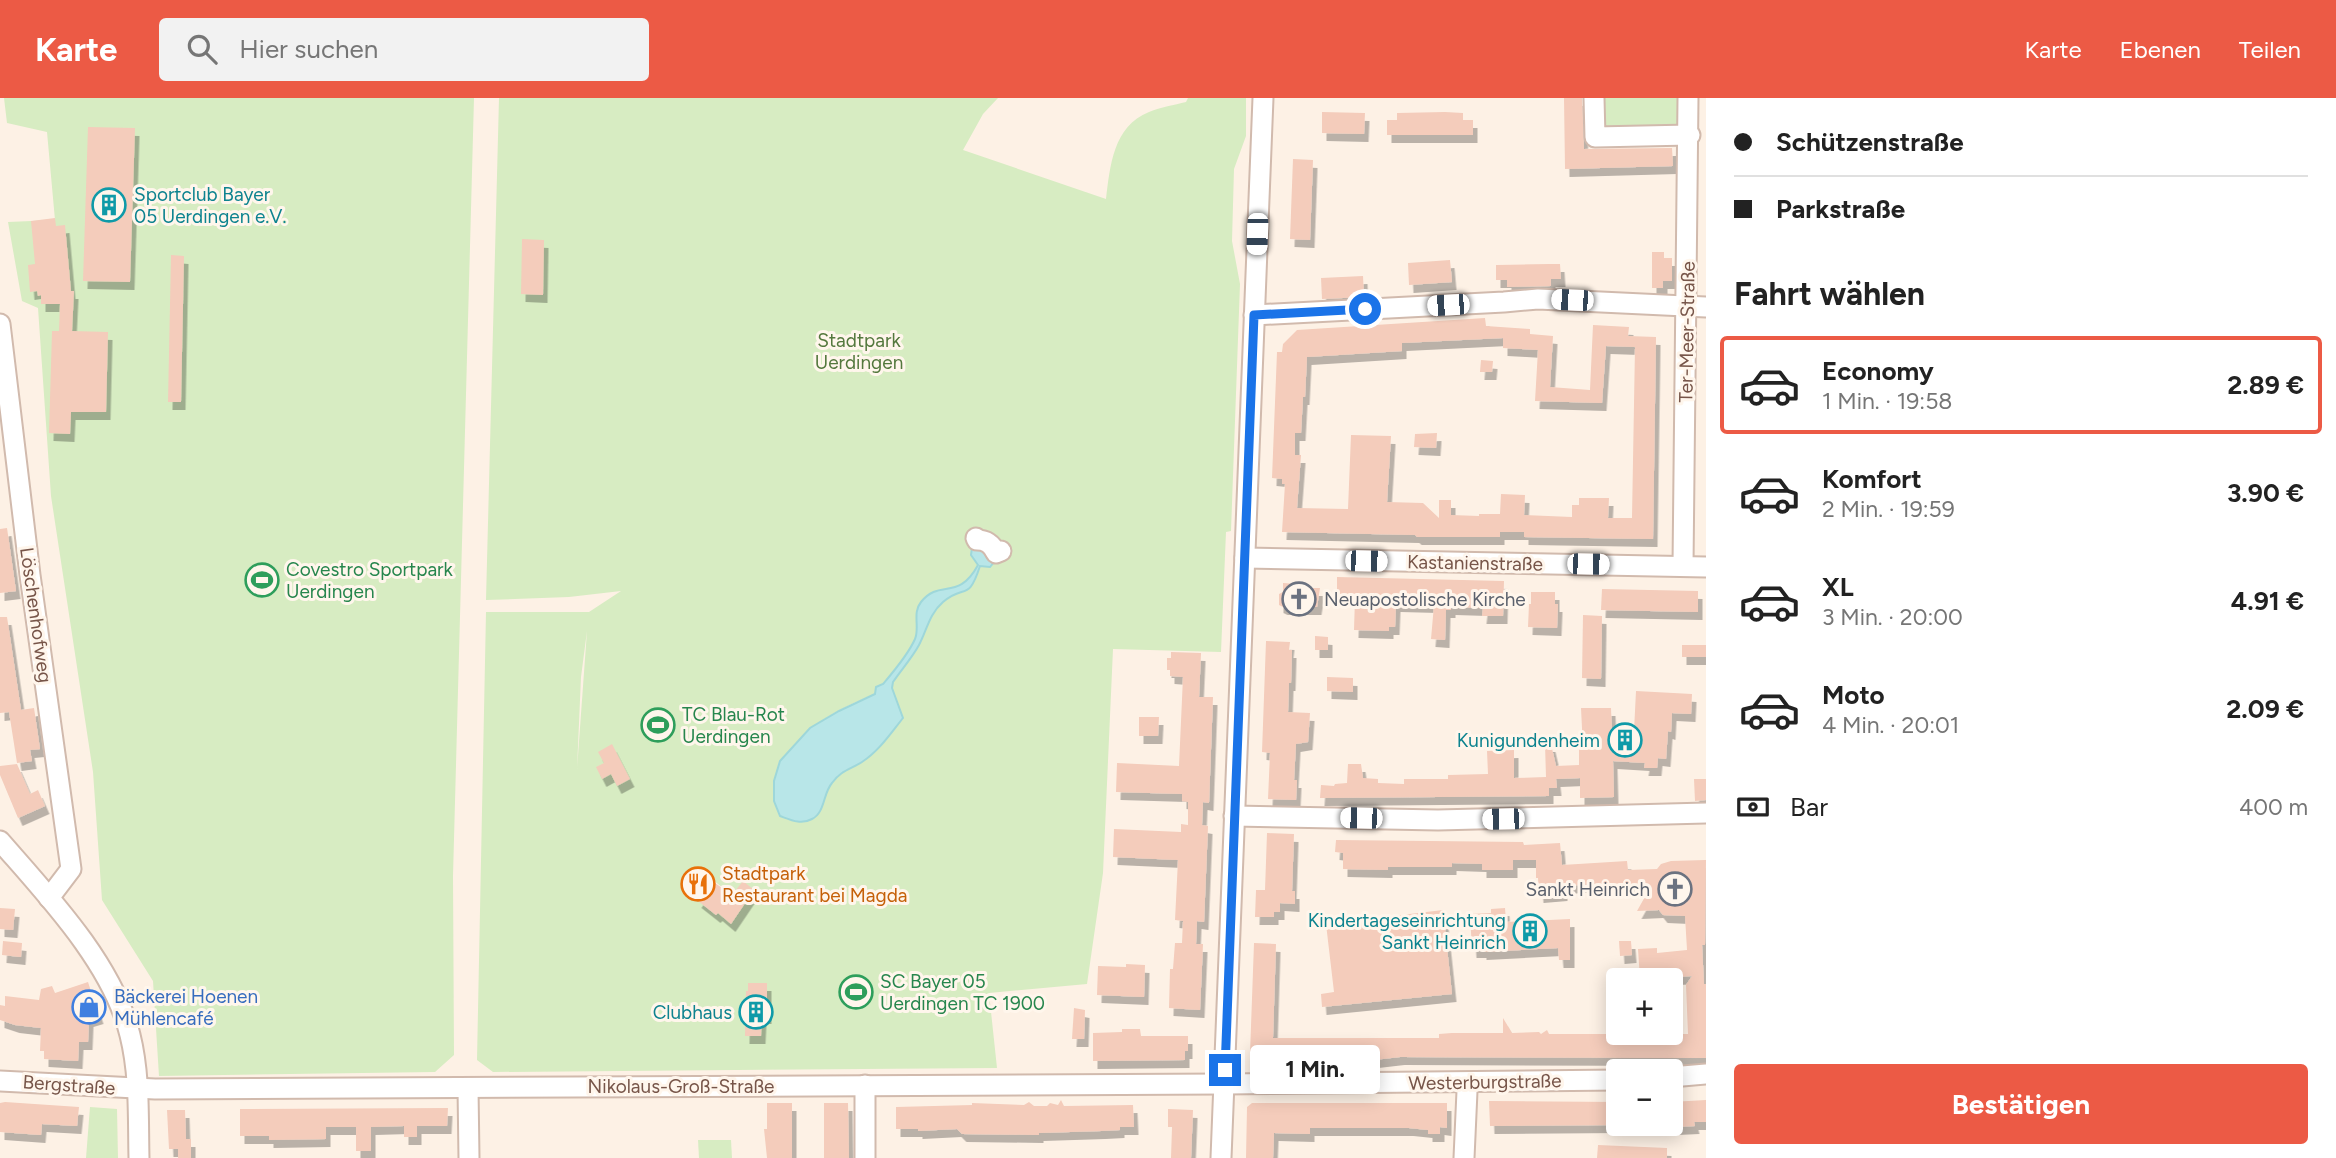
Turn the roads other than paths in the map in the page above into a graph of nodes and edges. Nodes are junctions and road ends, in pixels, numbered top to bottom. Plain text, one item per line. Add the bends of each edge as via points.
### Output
1 (1263, 98) edge
2 (1594, 98) edge
3 (1688, 98) edge
4 (1689, 135) junction
5 (1697, 307) edge
6 (1254, 315) junction
7 (0, 324) edge
8 (976, 538) dead end
9 (1001, 551) dead end
10 (1245, 558) junction
11 (1683, 566) junction
12 (1706, 566) edge
13 (1706, 813) edge
14 (1234, 817) junction
15 (0, 841) edge
16 (49, 898) junction
17 (1706, 1074) edge
18 (1683, 1076) edge
19 (1606, 1080) edge
20 (0, 1081) edge
21 (1225, 1084) junction
22 (864, 1085) junction
23 (468, 1088) junction
24 (138, 1089) junction
25 (1467, 1091) dead end
26 (139, 1158) edge
27 (469, 1158) edge
28 (865, 1158) edge
29 (1222, 1158) edge
30 (1464, 1158) edge

1 - 6 street
2 - 4 street via 1595,137
3 - 4 street, Ter-Meer-Straße
4 - 5 street, Ter-Meer-Straße
5 - 6 street via 1538,299
5 - 11 street, Ter-Meer-Straße
6 - 10 street
7 - 16 street, Löschenhofweg via 71,869
8 - 9 street via 989,543 996,553
10 - 11 street, Kastanienstraße
10 - 14 street
11 - 12 street, Kastanienstraße
13 - 14 street via 1438,820
14 - 21 street
15 - 16 street
16 - 24 street via 80,936 118,1000 130,1035
17 - 18 street
19 - 21 street, Westerburgstraße
20 - 24 street, Bergstraße
21 - 22 street, Nikolaus-Groß-Straße
21 - 29 street
22 - 23 street, Nikolaus-Groß-Straße
22 - 28 street
23 - 24 street, Nikolaus-Groß-Straße
23 - 27 street
24 - 26 street
25 - 30 street

